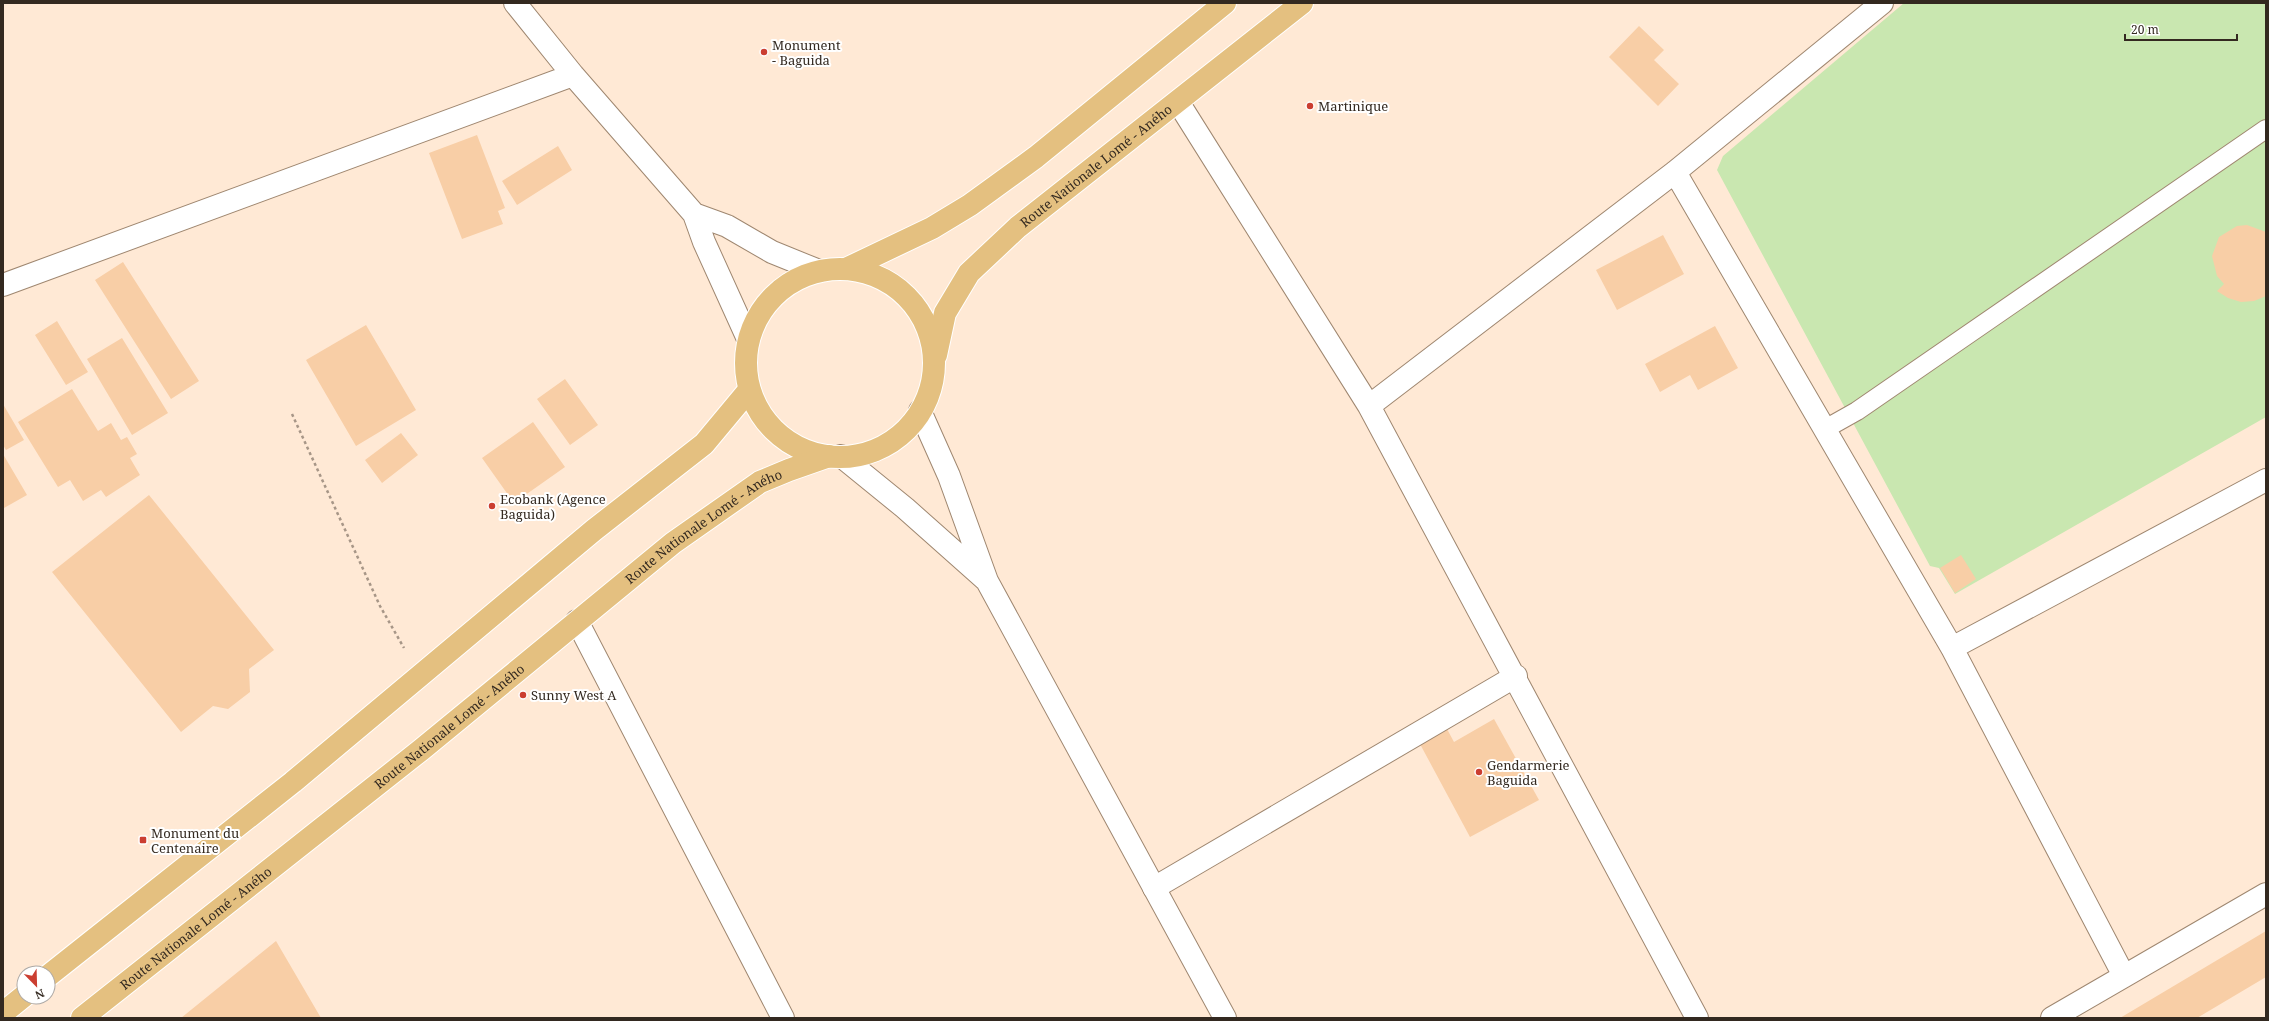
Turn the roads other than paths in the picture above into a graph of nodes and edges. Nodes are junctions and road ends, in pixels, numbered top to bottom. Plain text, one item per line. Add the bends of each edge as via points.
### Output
1 (515, 3) edge
2 (1225, 3) edge
3 (1302, 3) edge
4 (1882, 3) edge
5 (573, 75) junction
6 (1178, 102) junction
7 (2266, 129) edge
8 (1675, 172) junction
9 (694, 214) junction
10 (846, 269) junction
11 (819, 271) junction
12 (3, 285) edge
13 (748, 339) junction
14 (934, 362) junction
15 (749, 390) junction
16 (1369, 406) junction
17 (920, 411) junction
18 (1825, 429) junction
19 (835, 456) junction
20 (2266, 480) edge
21 (987, 581) junction
22 (577, 621) junction
23 (1952, 648) junction
24 (1516, 676) junction
25 (1154, 888) junction
26 (2266, 894) edge
27 (56, 970) edge
28 (2124, 976) junction
29 (16, 1002) edge
30 (3, 1013) edge
31 (82, 1018) edge
32 (783, 1018) edge
33 (1225, 1018) edge
34 (1697, 1018) edge
35 (2052, 1018) edge

1 - 5 street
2 - 10 highway via 1036,157 970,205 932,228
3 - 6 highway, Route Nationale Lomé - Aného
4 - 8 street
5 - 9 street
5 - 12 street
6 - 14 highway, Route Nationale Lomé - Aného via 1018,227 969,273 945,313
6 - 16 street
7 - 18 lane via 1864,406
8 - 16 street
8 - 18 street
9 - 11 street via 727,226 772,252
9 - 13 street
10 - 11 highway
10 - 14 highway via 880,278 908,298 927,328
11 - 13 highway via 803,276 774,295 763,308
13 - 15 highway via 745,359
14 - 17 highway, Route Nationale Lomé - Aného via 928,396
15 - 19 highway via 756,407 779,435 805,450
15 - 27 highway via 704,444 594,530 293,782
16 - 24 street
17 - 19 highway, Route Nationale Lomé - Aného via 911,424 886,444 872,451
17 - 21 street via 949,476
18 - 23 street
19 - 21 street via 905,508
19 - 22 highway, Route Nationale Lomé - Aného via 760,482 674,543
20 - 23 street
21 - 25 street
22 - 31 highway, Route Nationale Lomé - Aného via 421,750
22 - 32 street
23 - 28 street
24 - 25 street
24 - 34 street
25 - 33 street
26 - 28 street
28 - 35 street
29 - 30 highway

